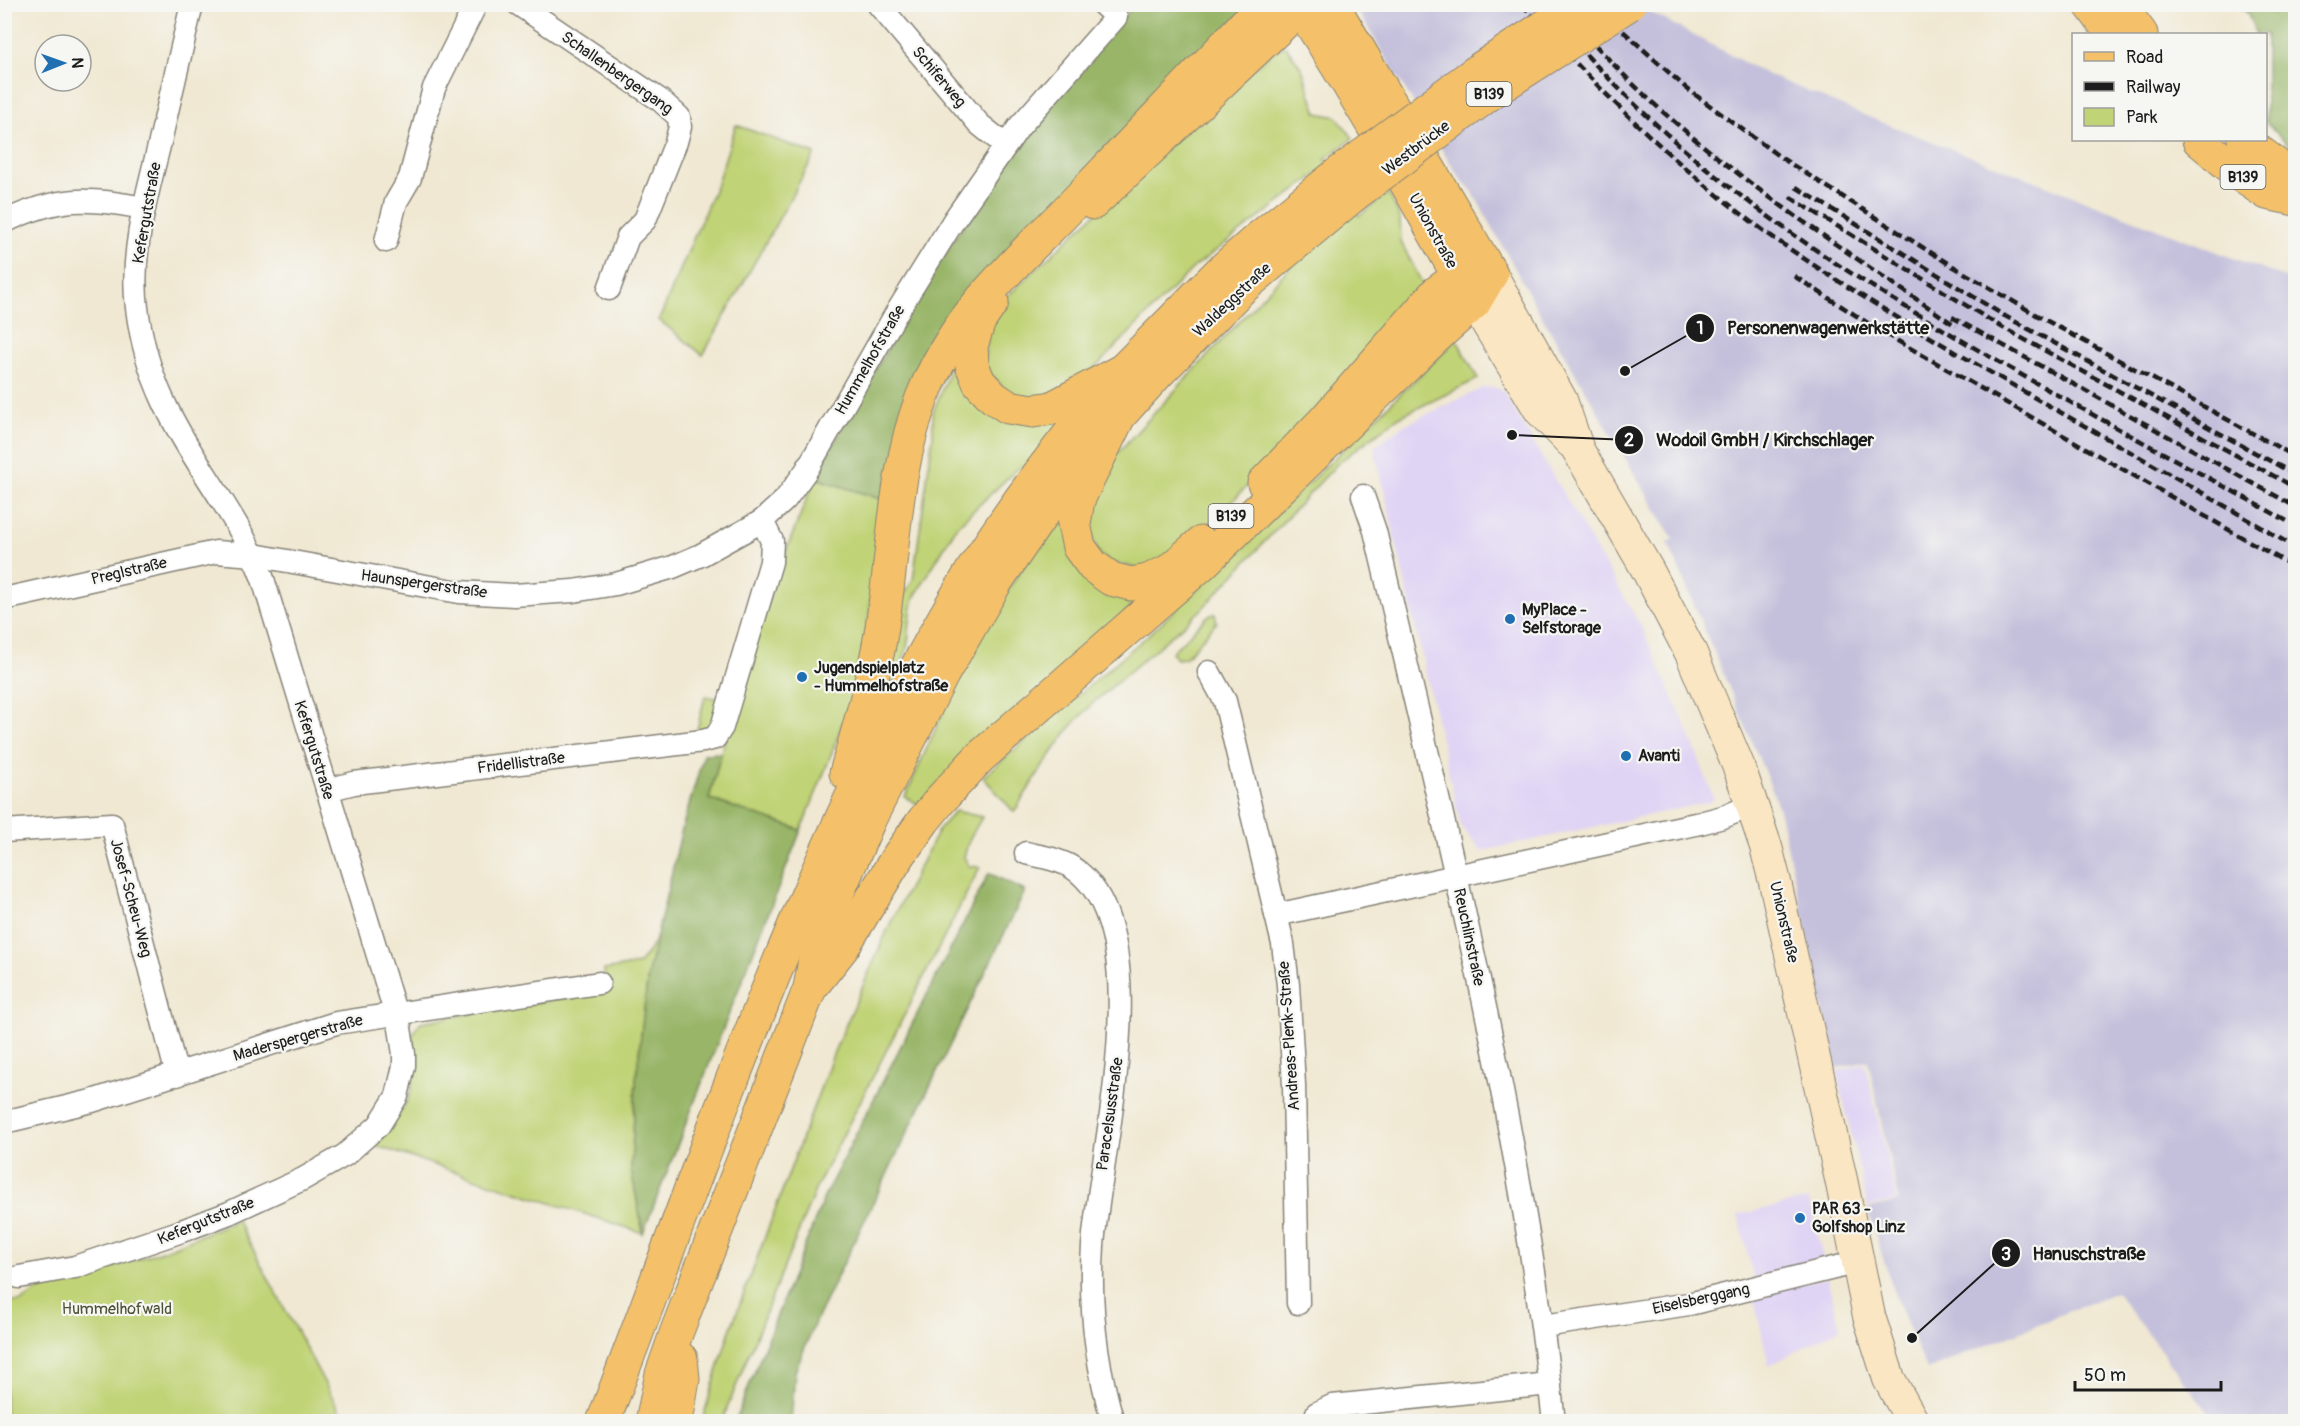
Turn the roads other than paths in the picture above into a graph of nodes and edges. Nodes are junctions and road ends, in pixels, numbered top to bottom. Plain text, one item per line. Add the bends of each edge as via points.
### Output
1 (192, 4) edge
2 (476, 4) edge
3 (518, 4) edge
4 (878, 4) edge
5 (1264, 4) edge
6 (1579, 4) edge
7 (1629, 4) edge
8 (2090, 4) edge
9 (2120, 4) edge
10 (1308, 6) edge
11 (1109, 11) edge
12 (2111, 33) edge
13 (2140, 33) edge
14 (2200, 141) edge
15 (2245, 141) edge
16 (1005, 145) junction
17 (1347, 183) junction
18 (2295, 186) edge
19 (2295, 199) edge
20 (144, 208) junction
21 (4, 222) edge
22 (386, 241) dead end
23 (1475, 284) junction
24 (609, 289) dead end
25 (1123, 370) junction
26 (1119, 416) junction
27 (1363, 496) dead end
28 (762, 521) junction
29 (254, 555) junction
30 (4, 599) edge
31 (1209, 672) dead end
32 (327, 790) junction
33 (1753, 805) junction
34 (4, 831) edge
35 (1026, 854) dead end
36 (819, 870) junction
37 (1455, 876) junction
38 (1276, 915) junction
39 (599, 983) dead end
40 (810, 988) junction
41 (395, 1013) junction
42 (177, 1076) junction
43 (4, 1122) edge
44 (1858, 1262) junction
45 (20, 1277) dead end
46 (1298, 1303) dead end
47 (1543, 1326) junction
48 (677, 1331) junction
49 (1550, 1384) junction
50 (603, 1422) edge
51 (627, 1422) edge
52 (652, 1422) edge
53 (676, 1422) edge
54 (1113, 1422) edge
55 (1314, 1422) edge
56 (1554, 1422) edge
57 (1913, 1422) edge

1 - 20 street, Kefergutstraße
2 - 22 street via 434,88 410,178 396,202
3 - 24 street, Schallenbergergang via 679,117 676,142 645,220 628,237
4 - 16 street, Schiferweg via 979,124
5 - 36 main road via 1001,276 977,303 939,363 922,399 910,441 879,646
6 - 17 main road, Westbrücke / B139, bridge via 1480,69
7 - 17 main road, Westbrücke / B139, bridge
8 - 12 main road
9 - 13 main road
10 - 23 main road, Unionstraße / B139
10 - 25 main road, B139 via 1015,277 979,321 971,346 972,365 984,389 1000,402 1022,411 1042,411 1062,404
11 - 16 street, Hummelhofstraße
14 - 19 main road, B139 via 2267,193
15 - 18 main road, B139 via 2288,174
16 - 28 street, Hummelhofstraße via 897,312 806,471 785,500
17 - 25 main road, Waldeggstraße / B139 via 1261,236
17 - 26 main road, Waldeggstraße / B139
20 - 21 street via 76,200 41,207
20 - 29 street, Kefergutstraße via 137,257 136,308 152,370 171,417
23 - 26 main road, B139 via 1436,293 1331,413 1245,503 1168,571 1140,583 1121,582 1102,574 1084,557 1075,536 1078,500
23 - 33 main road, Unionstraße via 1540,410 1578,450 1677,624
23 - 40 main road via 1437,336 1203,563 958,779 897,858 842,948
25 - 36 main road via 1068,435 956,596 907,684
26 - 40 main road via 1034,525 942,675 869,820 819,936
27 - 37 street, Reuchlinstraße via 1375,531
28 - 29 street, Haunspergerstraße via 674,567 616,584 556,593 459,592
28 - 32 street, Fridellistraße via 772,541 771,562 722,727 715,738 354,783
29 - 30 street, Preglstraße via 207,553
29 - 32 street, Kefergutstraße
31 - 38 street, Andreas-Plenk-Straße via 1225,701
32 - 41 street, Kefergutstraße
33 - 37 street via 1700,823
33 - 44 main road, Unionstraße via 1777,892
34 - 42 street, Josef-Scheu-Weg via 112,824
35 - 54 street, Paracelsusstraße via 1057,860 1081,874 1104,908 1114,945 1120,1041 1092,1273 1097,1354
36 - 50 main road via 755,1022
37 - 38 street
37 - 47 street, Reuchlinstraße via 1503,1096
38 - 46 street, Andreas-Plenk-Straße via 1291,1011
39 - 41 street, Maderspergerstraße
40 - 48 main road
41 - 42 street, Maderspergerstraße via 316,1029
41 - 45 street, Kefergutstraße via 404,1054 397,1096 378,1125 345,1155 229,1214 75,1267
42 - 43 street, Maderspergerstraße
44 - 47 street, Eiselsberggang via 1689,1304
44 - 57 main road, Unionstraße via 1881,1359
47 - 49 street, Reuchlinstraße
48 - 51 main road via 647,1367
48 - 52 main road via 662,1374
48 - 53 main road via 683,1378
49 - 55 street via 1332,1406 1317,1413
49 - 56 street, Reuchlinstraße

